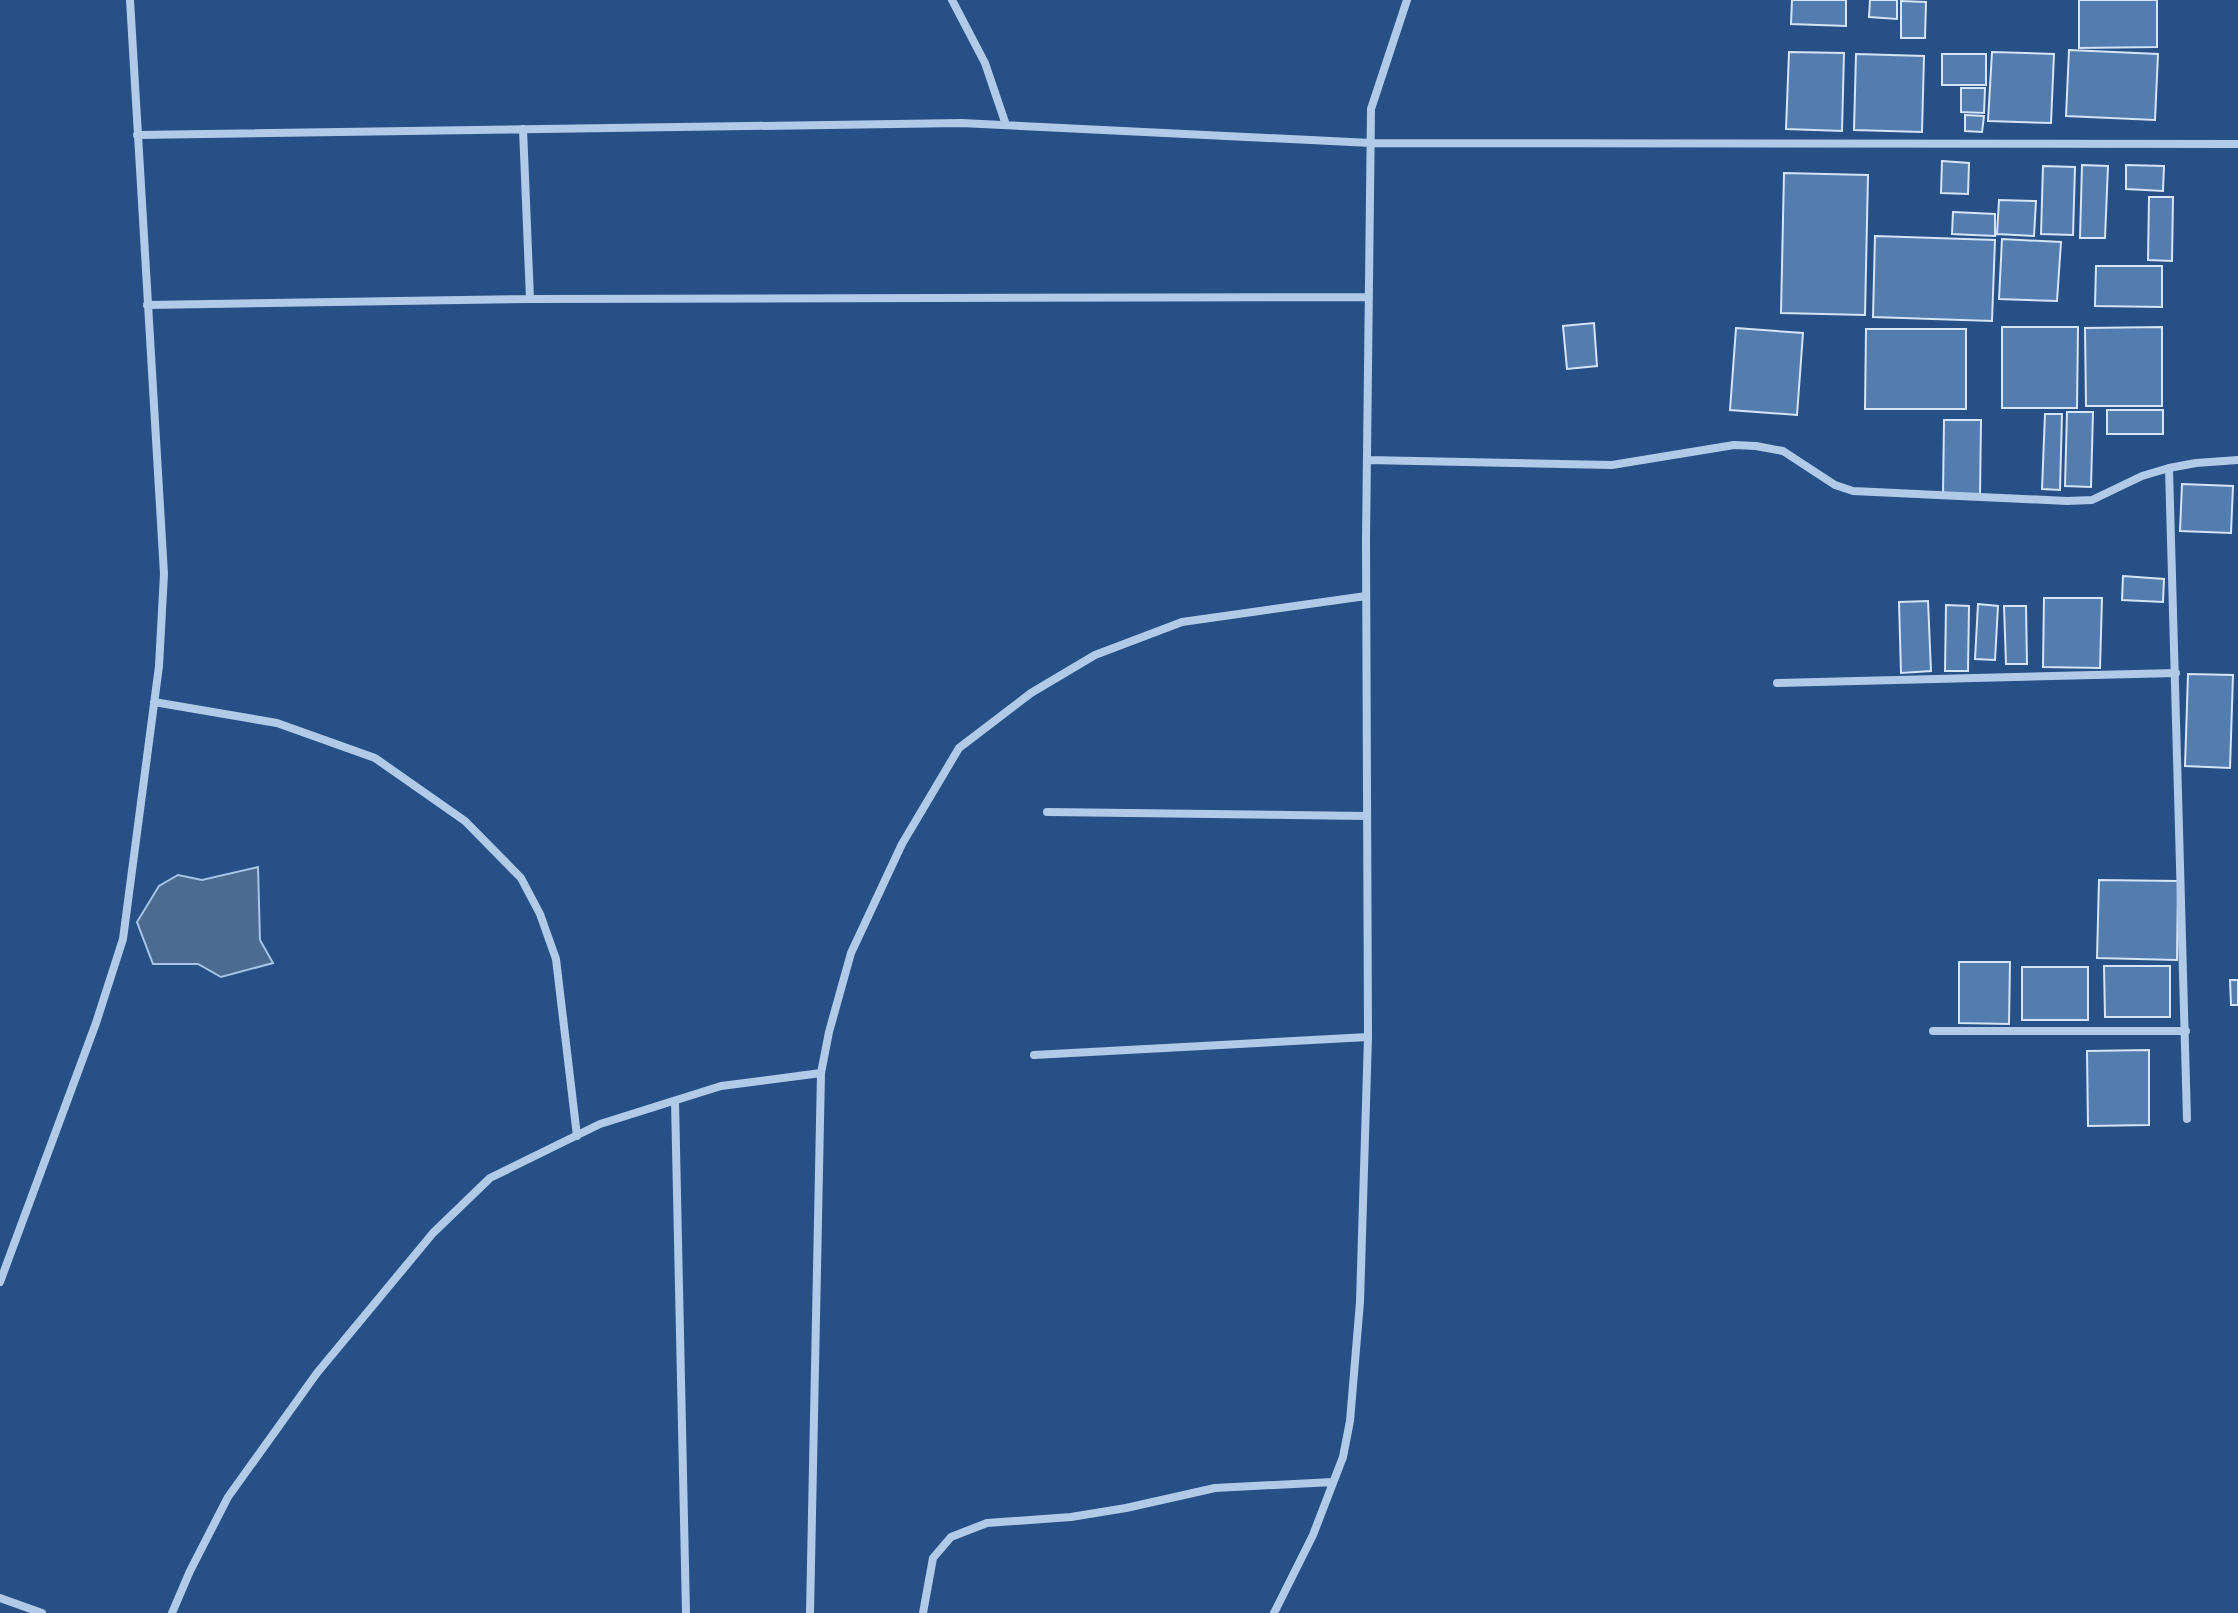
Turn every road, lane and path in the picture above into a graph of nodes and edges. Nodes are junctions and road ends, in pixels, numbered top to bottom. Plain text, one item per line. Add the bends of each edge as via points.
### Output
1 (130, 0) edge
2 (952, 0) edge
3 (1407, 0) edge
4 (1006, 125) junction
5 (523, 129) junction
6 (137, 135) junction
7 (1371, 143) junction
8 (2238, 144) edge
9 (1369, 297) junction
10 (530, 299) junction
11 (147, 305) junction
12 (1367, 460) junction
13 (2238, 460) edge
14 (2169, 468) junction
15 (1366, 596) junction
16 (2176, 673) junction
17 (1777, 683) dead end
18 (154, 702) junction
19 (1047, 812) dead end
20 (1367, 816) junction
21 (1933, 1031) dead end
22 (2186, 1031) junction
23 (1368, 1037) junction
24 (1034, 1055) dead end
25 (821, 1073) junction
26 (675, 1101) junction
27 (2187, 1119) dead end
28 (577, 1136) junction
29 (0, 1282) edge
30 (1333, 1482) junction
31 (0, 1598) edge
32 (42, 1613) edge
33 (172, 1613) edge
34 (686, 1613) edge
35 (810, 1613) edge
36 (923, 1613) edge
37 (1274, 1613) edge

1 - 6 street
2 - 4 street via 985,63
3 - 7 street via 1371,109
4 - 5 street
4 - 7 street
5 - 6 street
5 - 10 street
6 - 11 street
7 - 8 street
7 - 9 street
9 - 10 street
9 - 12 street
10 - 11 street
11 - 18 street via 164,574
12 - 14 street via 1612,465 1734,445 1783,451 1853,491 2067,501 2092,500
12 - 15 street
13 - 14 street
14 - 16 street
15 - 20 street
15 - 25 street via 1168,627 1095,655 1031,693 959,748 902,844 851,953
16 - 17 street
16 - 22 street
18 - 28 street via 277,723 375,758 465,821 521,878 556,959
18 - 29 street via 123,939
19 - 20 street
20 - 23 street
21 - 22 street
22 - 27 street
23 - 24 street
23 - 30 street via 1360,1302 1350,1421
25 - 26 street via 721,1086
25 - 35 street
26 - 28 street
26 - 34 street
28 - 33 street via 490,1178 433,1233 317,1373 228,1497
30 - 36 street via 1215,1488 1099,1513 987,1523 951,1537 933,1558
30 - 37 street
31 - 32 street

